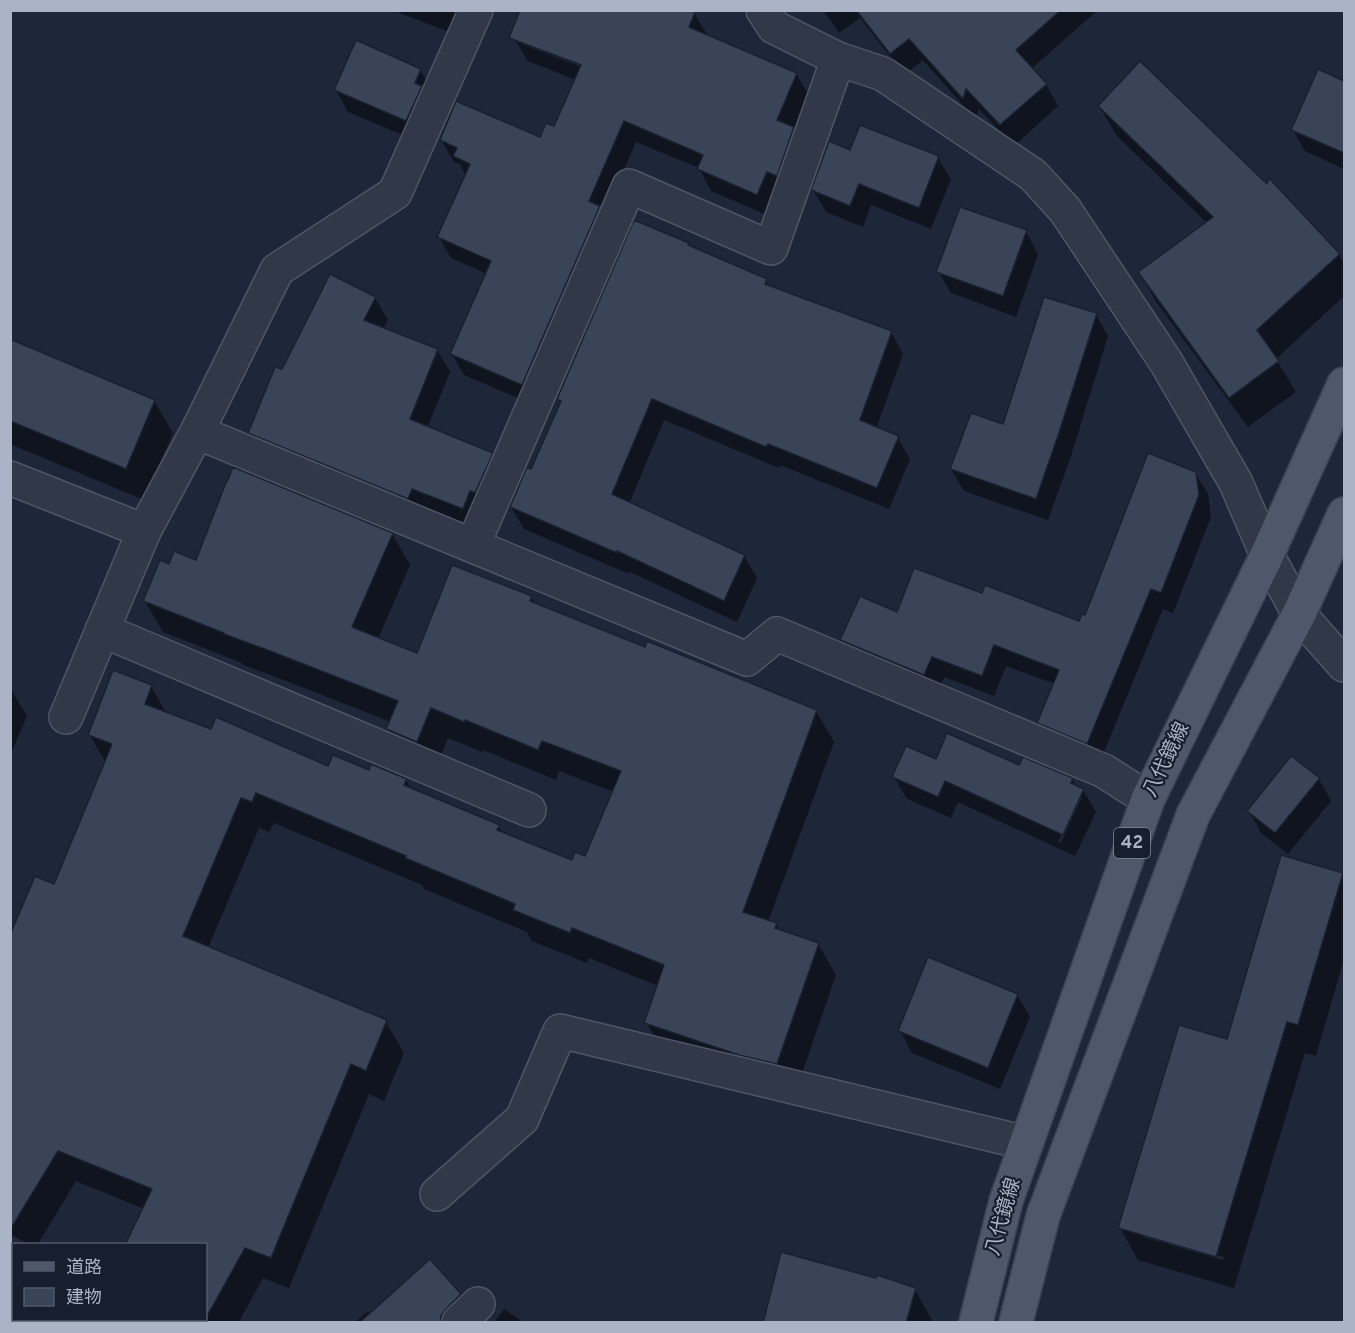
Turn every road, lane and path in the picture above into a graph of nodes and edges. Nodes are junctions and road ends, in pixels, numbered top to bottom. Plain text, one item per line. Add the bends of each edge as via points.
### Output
1 (476, 10) edge
2 (763, 10) edge
3 (838, 59) junction
4 (1344, 384) edge
5 (197, 432) junction
6 (10, 478) edge
7 (1344, 514) edge
8 (144, 531) junction
9 (473, 545) junction
10 (1267, 555) junction
11 (1299, 614) junction
12 (102, 630) junction
13 (1344, 665) edge
14 (66, 717) dead end
15 (1148, 799) junction
16 (529, 810) dead end
17 (1026, 1143) junction
18 (437, 1194) dead end
19 (976, 1323) edge
20 (1016, 1323) edge

1 - 5 street via 394,193 277,270
2 - 3 street via 774,27
3 - 9 street via 771,248 629,186
3 - 10 street via 883,74 1034,175 1065,210 1166,362 1236,483
4 - 10 main road, 八代鏡線 / 42
5 - 8 street
5 - 9 street
6 - 8 street
7 - 11 main road, 八代鏡線 / 42
8 - 12 street
9 - 15 street via 747,659 777,634 1104,771
10 - 11 street
10 - 15 main road, 八代鏡線 / 42
11 - 13 street
11 - 20 main road, 八代鏡線 / 42 via 1193,815 1043,1216
12 - 14 street
12 - 16 street
15 - 17 main road, 八代鏡線 / 42
17 - 18 street via 560,1031 522,1119
17 - 19 main road, 八代鏡線 / 42 via 1006,1200

